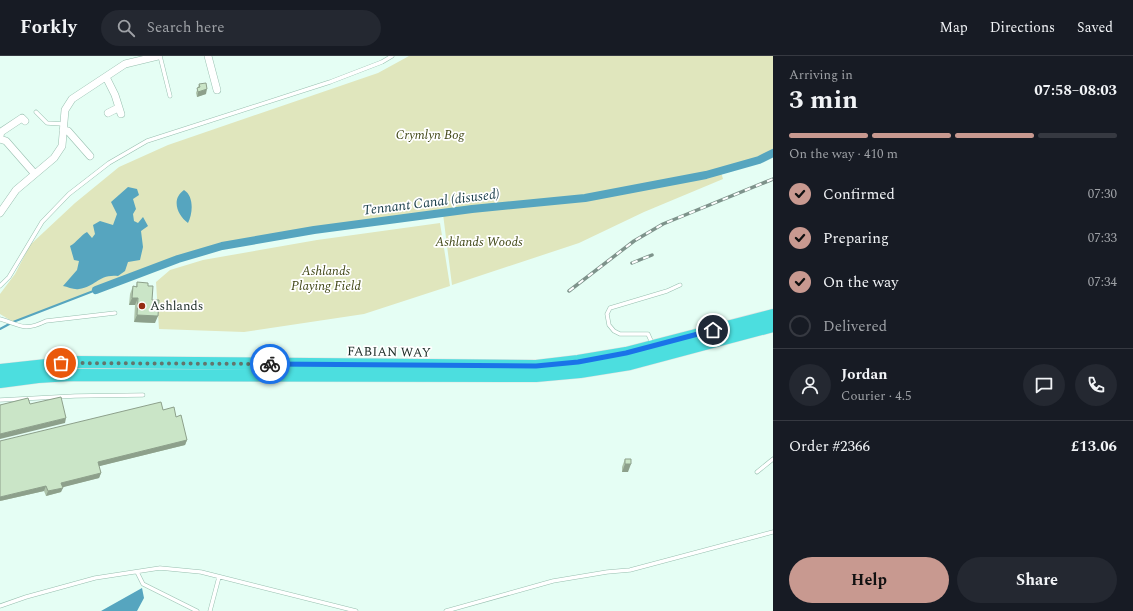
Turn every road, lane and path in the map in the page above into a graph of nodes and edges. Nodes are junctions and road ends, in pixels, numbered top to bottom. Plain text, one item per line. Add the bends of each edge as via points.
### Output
1 (123, 56) edge
2 (155, 56) edge
3 (208, 56) edge
4 (392, 56) edge
5 (125, 64) junction
6 (106, 77) junction
7 (217, 90) dead end
8 (170, 96) dead end
9 (36, 112) dead end
10 (108, 113) dead end
11 (25, 121) dead end
12 (63, 127) junction
13 (0, 136) edge
14 (0, 139) edge
15 (90, 156) dead end
16 (34, 172) junction
17 (0, 213) edge
18 (680, 285) dead end
19 (0, 286) edge
20 (116, 313) dead end
21 (773, 315) edge
22 (2, 319) edge
23 (773, 326) edge
24 (653, 346) junction
25 (0, 370) edge
26 (426, 372) junction
27 (0, 382) edge
28 (143, 395) dead end
29 (0, 400) edge
30 (773, 459) edge
31 (757, 472) dead end
32 (773, 532) edge
33 (137, 572) junction
34 (220, 577) junction
35 (0, 606) edge
36 (197, 611) edge
37 (210, 611) edge
38 (356, 611) edge
39 (446, 611) edge

1 - 5 street
2 - 5 street
2 - 8 lane
3 - 7 street
4 - 19 lane via 330,82 148,141 109,163 69,194 42,222 9,277
5 - 6 street
6 - 10 street via 120,111
6 - 12 street via 72,99 65,110
9 - 12 lane via 47,123
11 - 13 street via 22,118
12 - 15 street
12 - 16 street via 62,146 54,158
14 - 16 street via 6,141
16 - 17 street via 16,190
18 - 24 lane via 653,296 610,308 607,314 614,331 620,334 648,334
20 - 22 lane via 46,321 36,326 20,327
21 - 24 highway, FABIAN WAY
23 - 26 highway, FABIAN WAY via 630,364 580,372 486,377
24 - 26 highway, FABIAN WAY via 578,362
25 - 26 highway, FABIAN WAY via 74,362
26 - 27 highway, FABIAN WAY via 71,375
28 - 29 lane
30 - 31 lane
32 - 39 lane via 630,570 553,581
33 - 34 lane via 160,568 185,569
33 - 35 lane via 87,580
33 - 36 lane via 143,584
34 - 37 lane
34 - 38 lane

